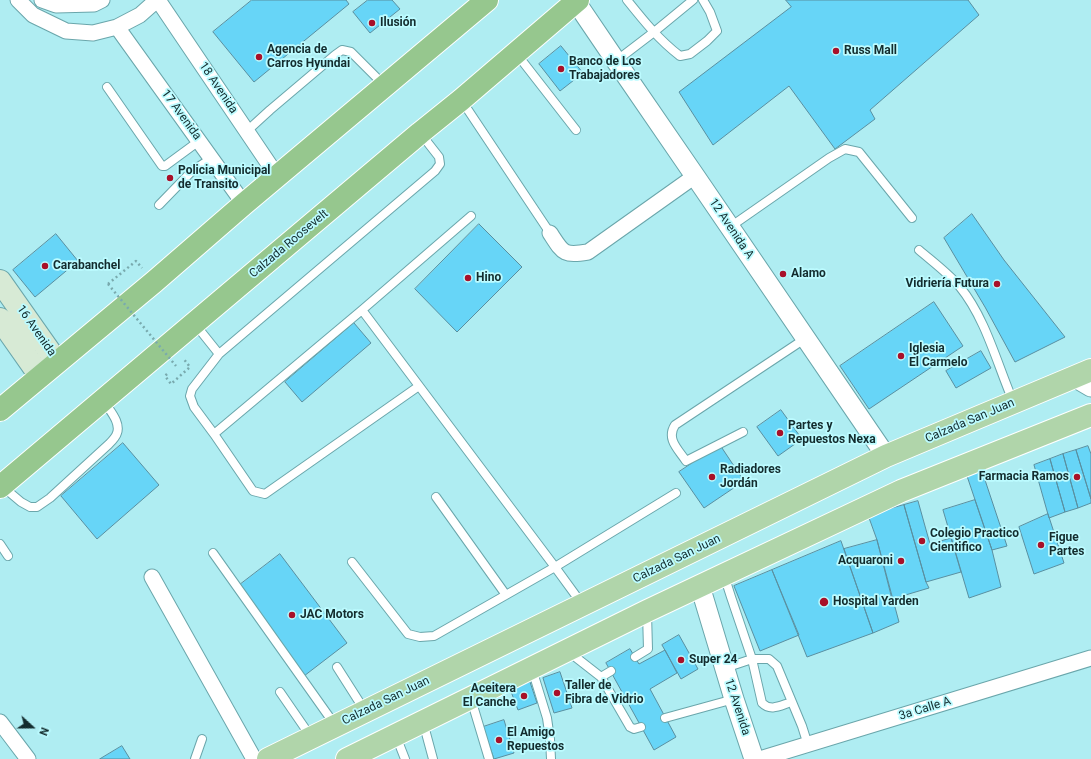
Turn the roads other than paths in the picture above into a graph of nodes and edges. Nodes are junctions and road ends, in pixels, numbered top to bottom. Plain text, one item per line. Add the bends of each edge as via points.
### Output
1 (18, 0) edge
2 (42, 0) edge
3 (102, 0) edge
4 (157, 0) edge
5 (487, 0) edge
6 (627, 0) edge
7 (693, 0) edge
8 (703, 0) edge
9 (577, 1) edge
10 (117, 27) junction
11 (654, 32) junction
12 (516, 53) junction
13 (616, 61) junction
14 (385, 86) junction
15 (107, 87) dead end
16 (462, 100) junction
17 (576, 130) dead end
18 (247, 131) junction
19 (420, 133) junction
20 (199, 141) junction
21 (212, 158) junction
22 (277, 176) junction
23 (695, 176) junction
24 (244, 204) junction
25 (159, 205) dead end
26 (471, 216) dead end
27 (912, 218) dead end
28 (730, 227) junction
29 (550, 233) joint
30 (919, 250) dead end
31 (0, 281) edge
32 (362, 310) junction
33 (0, 319) edge
34 (194, 324) junction
35 (806, 338) junction
36 (219, 354) junction
37 (57, 362) junction
38 (40, 376) junction
39 (1085, 378) edge
40 (419, 386) junction
41 (103, 400) junction
42 (1013, 402) junction
43 (0, 410) edge
44 (1091, 415) edge
45 (743, 432) dead end
46 (214, 434) junction
47 (886, 456) junction
48 (1, 487) edge
49 (676, 493) dead end
50 (436, 497) dead end
51 (0, 544) edge
52 (214, 553) dead end
53 (8, 556) dead end
54 (352, 562) dead end
55 (555, 567) junction
56 (724, 574) junction
57 (152, 577) dead end
58 (700, 586) junction
59 (506, 595) junction
60 (582, 605) junction
61 (647, 611) junction
62 (566, 651) junction
63 (635, 657) dead end
64 (1091, 658) edge
65 (752, 659) junction
66 (337, 667) dead end
67 (531, 668) junction
68 (725, 668) junction
69 (611, 672) dead end
70 (601, 678) junction
71 (280, 692) dead end
72 (470, 698) junction
73 (734, 699) junction
74 (792, 702) junction
75 (365, 711) junction
76 (665, 718) dead end
77 (423, 721) junction
78 (0, 722) edge
79 (335, 726) junction
80 (641, 727) dead end
81 (395, 735) junction
82 (311, 738) junction
83 (202, 739) dead end
84 (808, 744) junction
85 (28, 759) edge
86 (195, 759) edge
87 (254, 759) edge
88 (268, 759) edge
89 (347, 759) edge
90 (405, 759) edge
91 (433, 759) edge
92 (489, 759) edge
93 (551, 759) edge
94 (754, 759) edge
95 (760, 759) edge

1 - 10 street via 33,15 66,31 93,33
2 - 3 street via 56,5 94,4
4 - 10 street via 140,15
4 - 18 street, 18 Avenida
5 - 14 highway
6 - 11 lane
7 - 11 lane
8 - 11 lane via 717,31 690,54 680,56
9 - 12 highway, Calzada Roosevelt
9 - 13 street, 12 Avenida A
10 - 20 street, 17 Avenida
11 - 13 lane
12 - 16 highway, Calzada Roosevelt
12 - 17 lane
13 - 23 street, 12 Avenida A
14 - 18 lane via 352,52 342,50
14 - 22 highway
15 - 20 lane via 162,166
16 - 19 highway, Calzada Roosevelt
16 - 29 lane
18 - 22 street, 18 Avenida
19 - 34 highway, Calzada Roosevelt
19 - 36 lane via 439,157 440,164 436,171
20 - 21 street, 17 Avenida
21 - 24 street, 17 Avenida
21 - 25 lane via 192,171
22 - 24 highway
23 - 28 street, 12 Avenida A
23 - 29 street via 588,252 572,255 561,250
24 - 37 highway
26 - 32 lane
27 - 28 lane via 859,152 845,149
28 - 35 street, 12 Avenida A
30 - 42 lane via 967,296 987,334
31 - 37 main road, 16 Avenida
32 - 40 lane
32 - 46 lane
33 - 38 main road, 16 Avenida
34 - 36 lane
34 - 41 highway, Calzada Roosevelt
35 - 45 lane via 675,425 671,435 686,462
35 - 47 street, 12 Avenida A
36 - 46 lane via 192,389 190,396 194,407
37 - 38 highway
38 - 43 highway
39 - 42 main road, Calzada San Juan
40 - 46 lane via 265,494 253,491
40 - 55 lane
41 - 48 highway, Calzada Roosevelt
41 - 48 lane via 116,421 117,434 50,498 37,507 30,507
42 - 47 main road, Calzada San Juan
44 - 56 main road via 901,491
47 - 60 main road, Calzada San Juan
49 - 55 lane
50 - 59 lane
51 - 53 lane
52 - 79 lane
54 - 59 lane via 408,634 420,637 434,636
55 - 59 lane
55 - 60 lane
56 - 58 main road
56 - 65 lane
57 - 87 street
58 - 61 main road
58 - 68 street, 12 Avenida
60 - 75 main road, Calzada San Juan
61 - 62 main road
61 - 63 lane via 648,649
62 - 67 main road
62 - 70 lane
64 - 84 street, 3a Calle A
65 - 68 lane
65 - 74 lane via 769,660 777,666
65 - 74 lane via 762,703 771,708
66 - 75 lane
67 - 72 main road
67 - 93 lane via 547,718
68 - 73 street, 12 Avenida
69 - 70 lane
70 - 80 lane via 630,727
71 - 82 lane
72 - 77 main road
72 - 92 lane
73 - 76 lane
73 - 94 street, 12 Avenida
74 - 84 lane
75 - 79 main road, Calzada San Juan
77 - 81 main road
77 - 91 lane
78 - 85 street
79 - 82 main road, Calzada San Juan
81 - 89 main road
81 - 90 lane
82 - 88 main road, Calzada San Juan
83 - 86 lane
84 - 95 street, 3a Calle A

